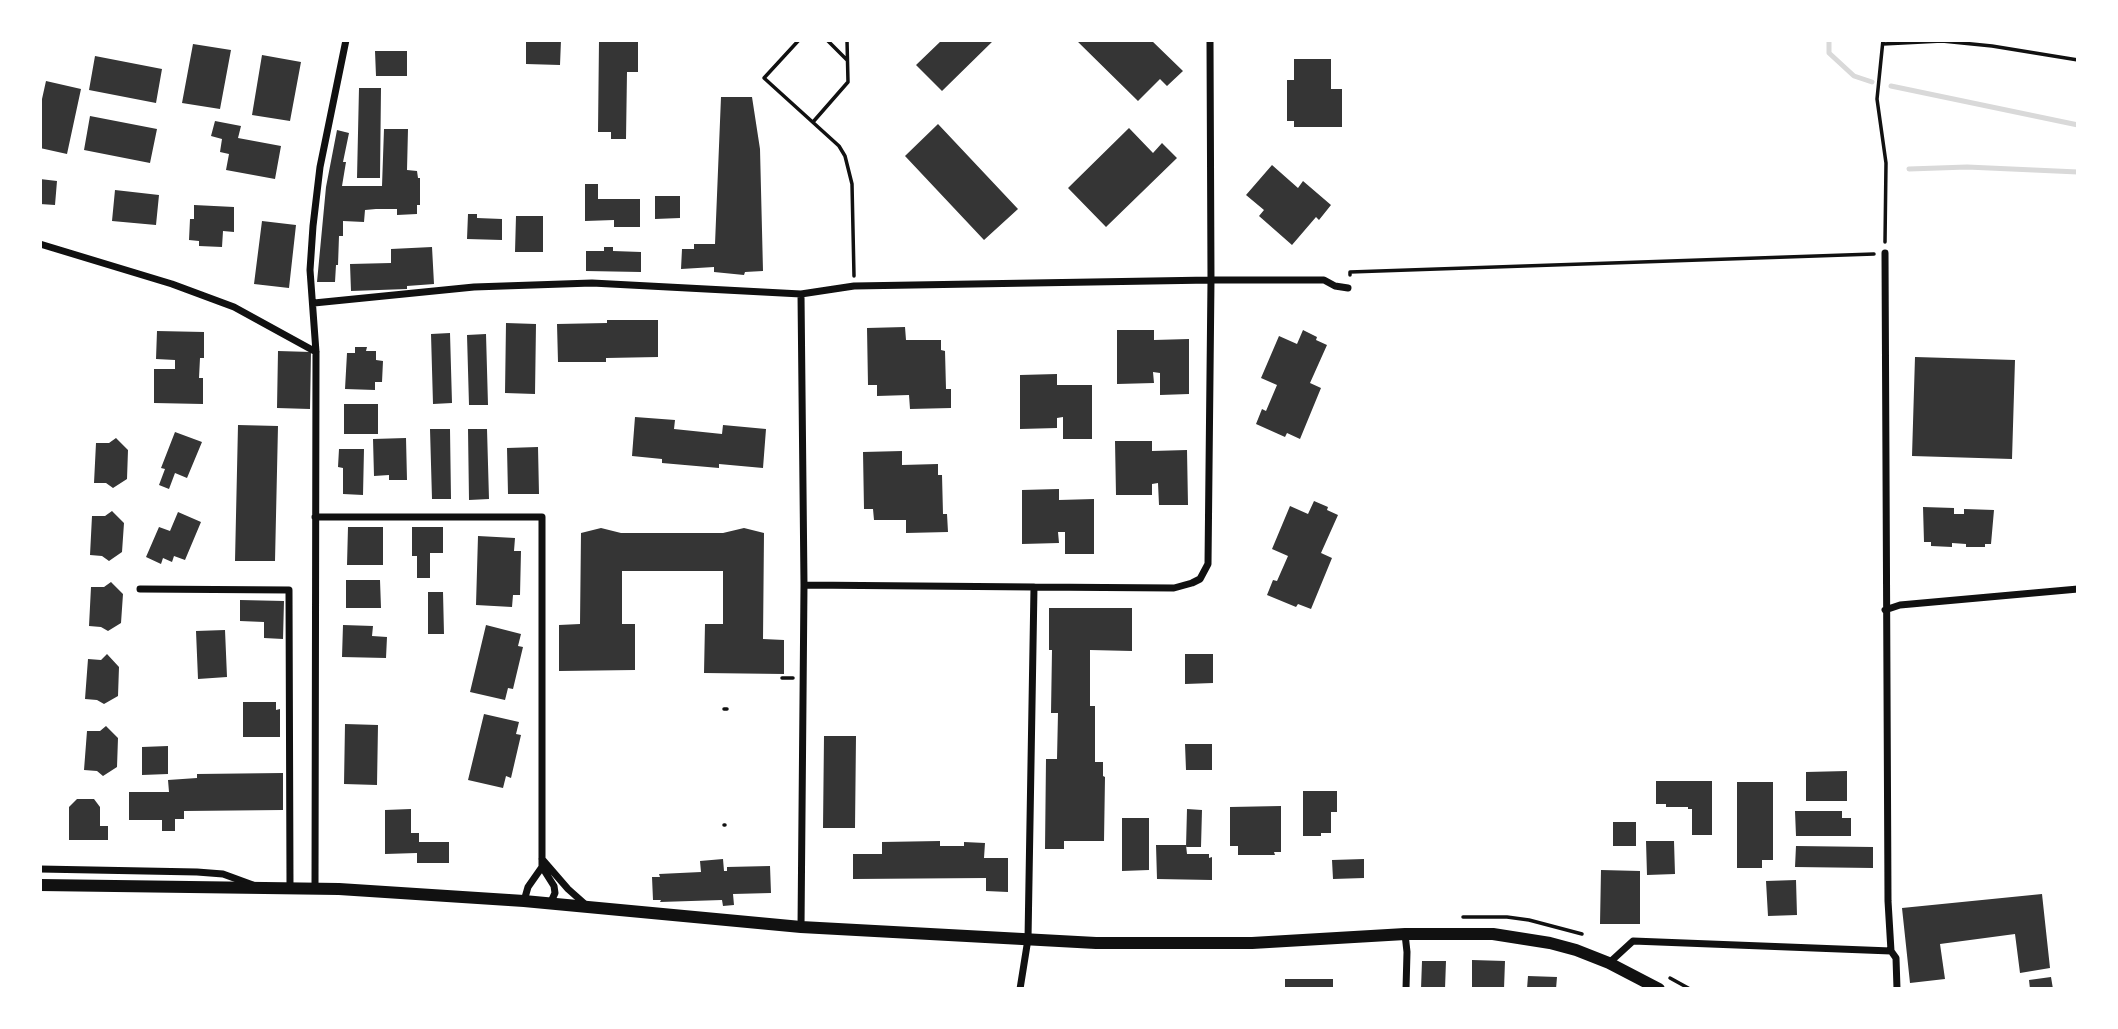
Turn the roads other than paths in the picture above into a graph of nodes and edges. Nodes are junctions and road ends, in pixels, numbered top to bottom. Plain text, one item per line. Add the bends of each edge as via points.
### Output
1 (346, 40) edge
2 (1210, 40) edge
3 (40, 244) edge
4 (1885, 253) road end
5 (1211, 280) junction
6 (1348, 288) road end
7 (801, 294) junction
8 (314, 303) junction
9 (316, 352) junction
10 (315, 517) junction
11 (804, 585) junction
12 (1034, 587) junction
13 (140, 589) dead end
14 (2078, 589) edge
15 (1885, 610) junction
16 (542, 863) junction
17 (40, 869) edge
18 (40, 886) edge
19 (257, 886) junction
20 (290, 886) junction
21 (316, 888) junction
22 (524, 901) junction
23 (550, 904) junction
24 (590, 908) junction
25 (801, 927) junction
26 (1405, 934) junction
27 (1028, 939) junction
28 (1891, 950) junction
29 (1609, 963) junction
30 (1020, 989) edge
31 (1406, 989) edge
32 (1659, 989) edge
33 (1897, 989) edge

1 - 8 street via 314,214 310,270
2 - 5 street
3 - 9 street via 234,307
4 - 15 street
5 - 6 street via 1324,280
5 - 7 street via 854,286
5 - 12 street via 1205,572 1192,583 1174,587
7 - 8 street via 592,282 474,287
7 - 11 street
8 - 9 street
9 - 10 street
10 - 16 street via 542,517
10 - 21 street
11 - 12 street
11 - 25 street
12 - 27 street
13 - 20 street via 289,590
14 - 15 street
15 - 28 street
16 - 22 street
16 - 23 street via 554,886
16 - 24 street
17 - 19 street via 223,874
18 - 19 street
19 - 20 street
20 - 21 street
21 - 22 street
22 - 23 street
23 - 24 street
24 - 25 street
25 - 27 street
26 - 27 street via 1150,945
26 - 29 street via 1493,933 1569,948
26 - 31 street
27 - 30 street
28 - 29 street via 1633,941
28 - 33 street via 1896,958
29 - 32 street

